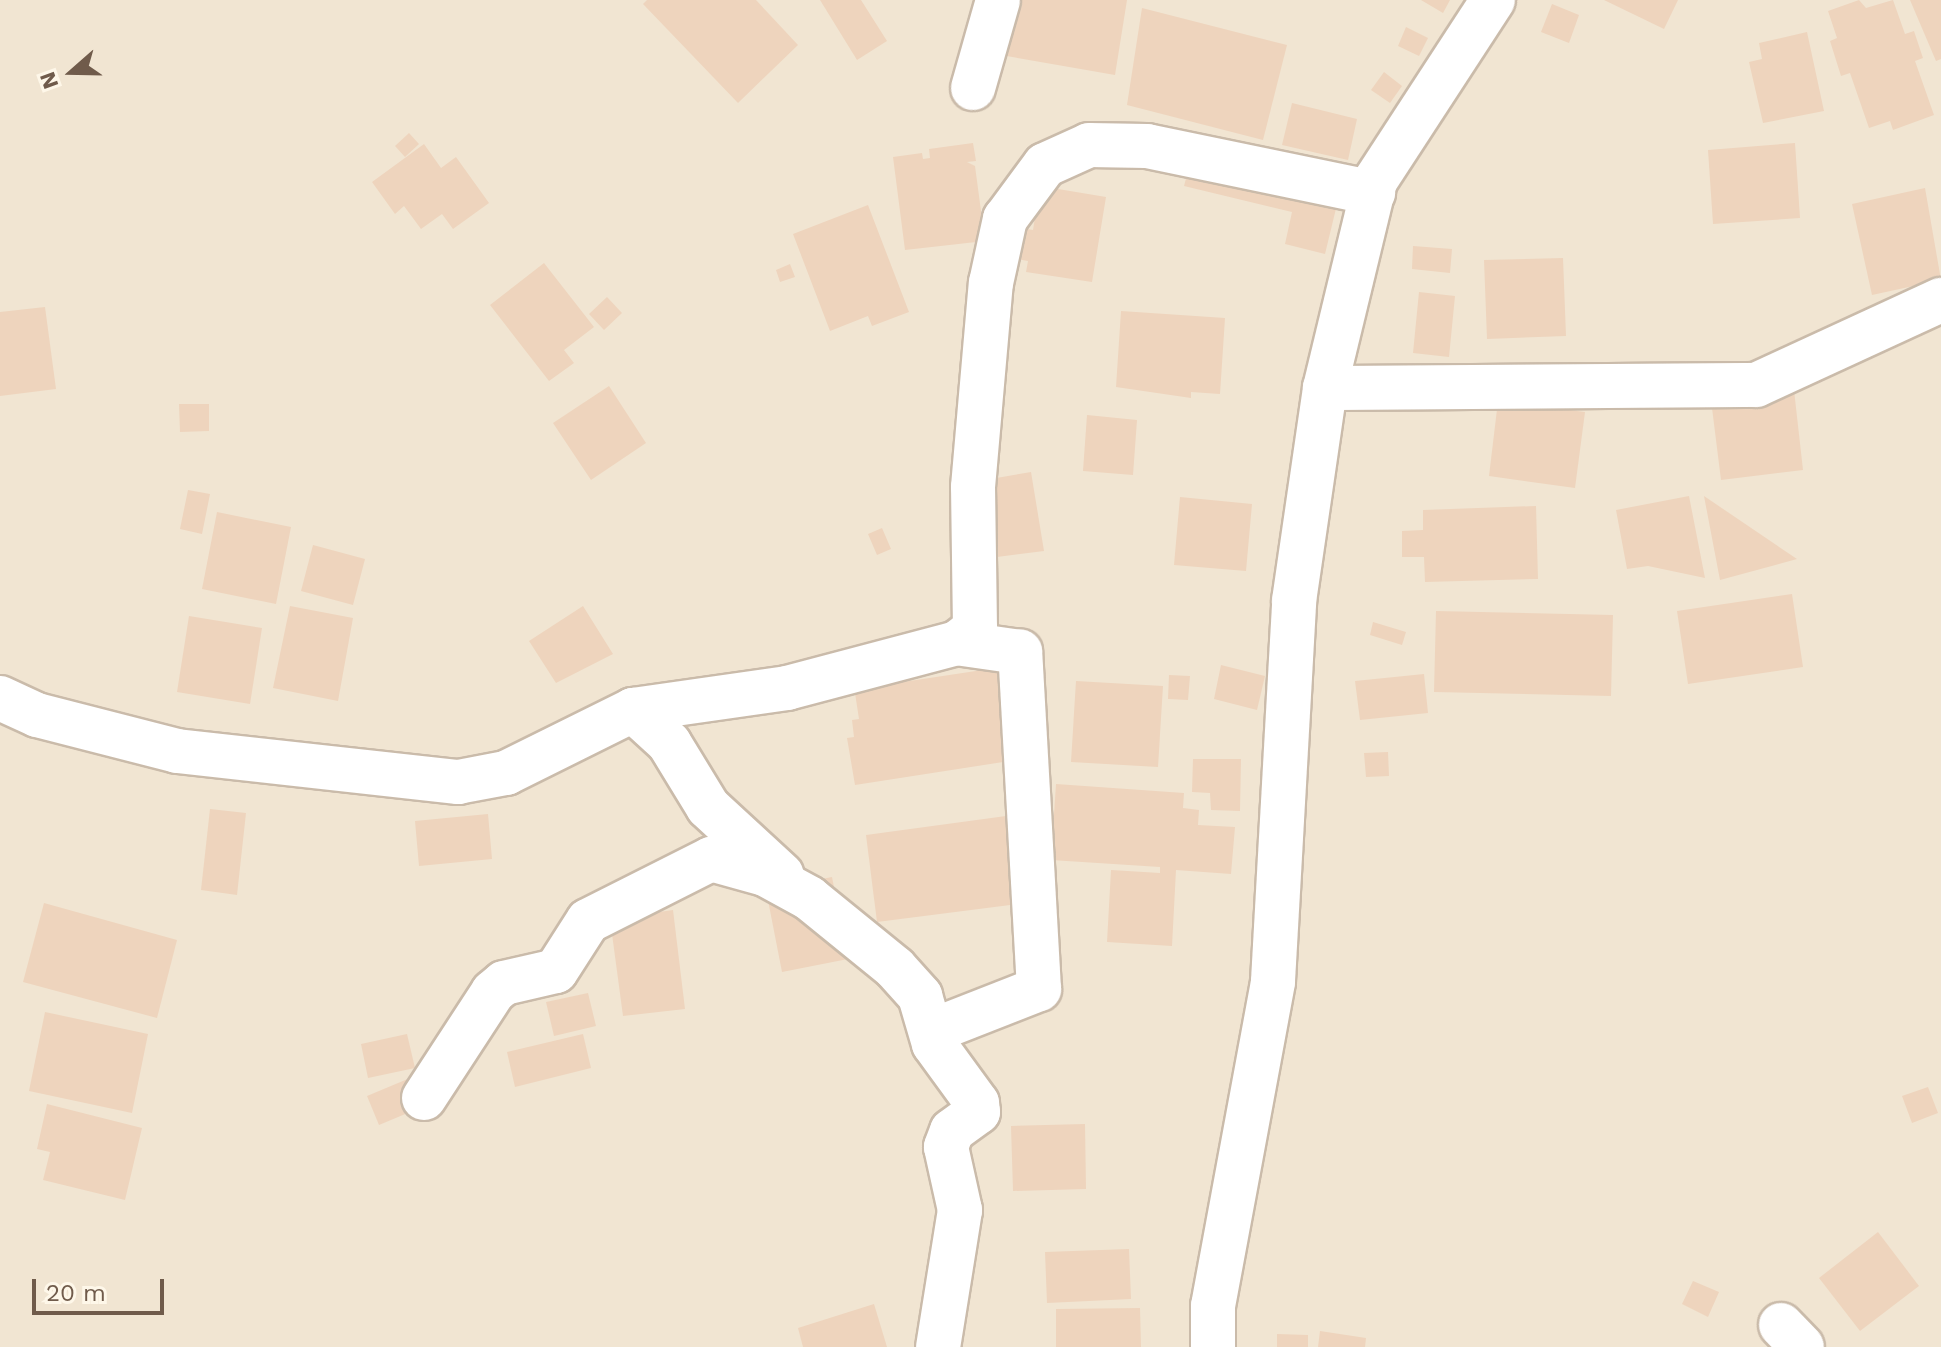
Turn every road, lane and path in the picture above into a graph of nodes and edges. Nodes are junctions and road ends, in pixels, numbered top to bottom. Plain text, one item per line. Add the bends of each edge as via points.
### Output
1 (998, 0) edge
2 (1493, 0) edge
3 (973, 88) dead end
4 (1373, 193) junction
5 (1941, 300) edge
6 (1325, 388) junction
7 (957, 643) junction
8 (0, 698) edge
9 (633, 710) junction
10 (794, 889) junction
11 (933, 1038) junction
12 (424, 1098) dead end
13 (938, 1347) edge
14 (1213, 1347) edge

1 - 3 street
2 - 4 street
4 - 6 street
4 - 7 street via 1147,146 1089,145 1045,165 1005,219 991,283 973,487 975,629
5 - 6 street via 1756,385
6 - 14 street via 1294,601 1273,981 1213,1306
7 - 9 street via 787,688
7 - 11 street via 1020,652 1039,989
8 - 9 street via 37,715 177,751 458,782 506,773
9 - 10 street via 669,743 708,807 762,852
10 - 11 street via 895,968 920,996
10 - 12 street via 711,859 588,921 556,971 504,983 493,992
11 - 13 street via 978,1112 952,1131 946,1147 960,1210

